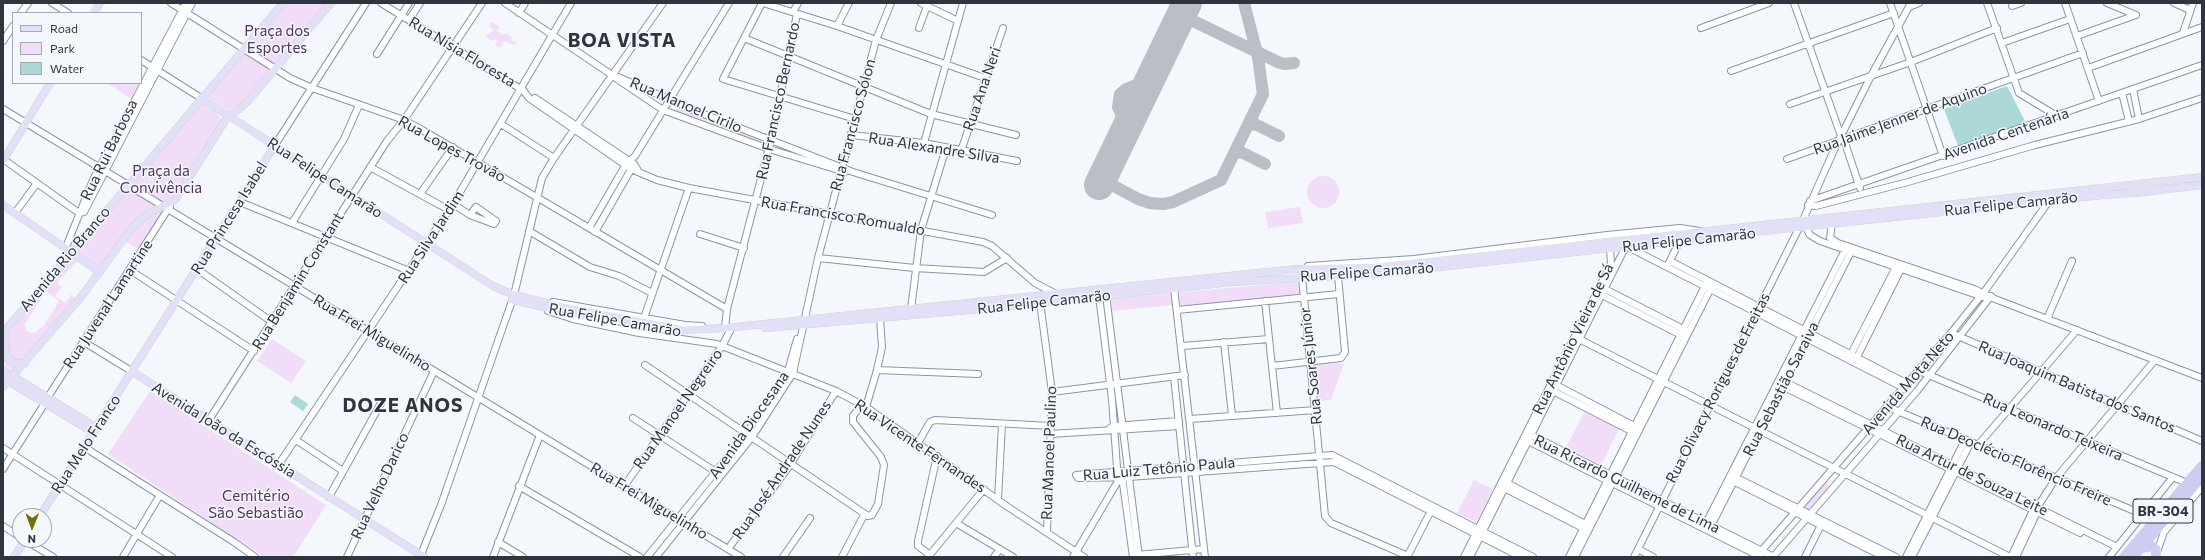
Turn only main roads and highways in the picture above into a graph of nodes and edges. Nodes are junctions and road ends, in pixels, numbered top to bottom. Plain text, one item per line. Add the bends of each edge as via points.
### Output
1 (100, 3) edge
2 (283, 3) edge
3 (331, 3) edge
4 (95, 12) edge
5 (49, 84) edge
6 (201, 98) junction
7 (228, 116) junction
8 (274, 146) junction
9 (3, 160) edge
10 (2202, 178) edge
11 (2165, 181) junction
12 (2202, 185) edge
13 (2136, 193) junction
14 (2013, 198) junction
15 (1978, 202) junction
16 (3, 205) edge
17 (2007, 205) junction
18 (1972, 209) junction
19 (1801, 225) junction
20 (1641, 238) junction
21 (1610, 248) junction
22 (69, 249) junction
23 (1359, 268) junction
24 (1310, 269) junction
25 (100, 272) junction
26 (1338, 276) junction
27 (1223, 277) junction
28 (1302, 277) junction
29 (1218, 284) junction
30 (982, 302) junction
31 (939, 306) junction
32 (965, 310) junction
33 (931, 314) junction
34 (880, 315) junction
35 (803, 322) junction
36 (4, 330) edge
37 (727, 330) junction
38 (684, 332) junction
39 (25, 363) junction
40 (3, 370) edge
41 (132, 374) junction
42 (7, 380) edge
43 (95, 430) junction
44 (2202, 466) edge
45 (2202, 477) edge
46 (45, 508) edge
47 (2170, 513) junction
48 (364, 521) junction
49 (2164, 532) road end
50 (20, 548) edge
51 (2141, 548) junction
52 (2156, 555) edge
53 (420, 556) edge
54 (14, 557) edge
55 (2124, 557) edge
56 (2133, 557) edge

1 - 4 main road
2 - 6 main road, Avenida Rio Branco
3 - 7 main road, Avenida Rio Branco via 245,104
5 - 9 main road
6 - 7 main road, Rua Felipe Camarão
6 - 22 main road, Avenida Rio Branco via 128,185
7 - 8 main road, Rua Felipe Camarão
7 - 25 main road, Avenida Rio Branco via 173,201 165,208 146,215 136,224
8 - 38 main road, Rua Felipe Camarão via 513,297
8 - 41 main road, Rua Princesa Isabel
10 - 11 main road, Rua Felipe Camarão
11 - 13 main road via 2171,184 2171,188
11 - 14 main road, Rua Felipe Camarão
12 - 13 main road, Rua Felipe Camarão
13 - 17 main road, Rua Felipe Camarão via 2103,194
14 - 15 main road, Rua Felipe Camarão
14 - 17 main road via 2003,201 2003,204
15 - 18 main road via 1980,206
15 - 19 main road, Rua Felipe Camarão
16 - 22 main road
17 - 18 main road, Rua Felipe Camarão
18 - 19 main road, Rua Felipe Camarão
19 - 20 main road, Rua Felipe Camarão
19 - 21 main road, Rua Felipe Camarão
20 - 21 main road via 1612,241
20 - 23 main road, Rua Felipe Camarão
21 - 26 main road, Rua Felipe Camarão via 1377,274
22 - 25 main road
22 - 36 main road, Avenida Rio Branco
23 - 24 main road, Rua Felipe Camarão
23 - 26 main road via 1339,270
24 - 27 main road, Rua Felipe Camarão
24 - 28 main road via 1318,271 1319,274
25 - 39 main road, Avenida Rio Branco
26 - 28 main road, Rua Felipe Camarão
27 - 29 main road via 1230,277 1231,281
27 - 30 main road, Rua Felipe Camarão
28 - 29 main road, Rua Felipe Camarão
29 - 32 main road, Rua Felipe Camarão
30 - 31 main road, Rua Felipe Camarão
30 - 32 main road via 958,308
31 - 33 main road via 947,306 947,310
31 - 34 main road, Rua Felipe Camarão
32 - 33 main road, Rua Felipe Camarão
33 - 34 main road, Rua Felipe Camarão
34 - 35 main road, Rua Felipe Camarão
34 - 35 main road, Rua Felipe Camarão via 870,319
35 - 37 main road, Rua Felipe Camarão
36 - 39 main road via 6,357 16,363
37 - 38 main road, Rua Felipe Camarão
37 - 38 main road, Rua Felipe Camarão via 696,334
39 - 42 main road, Avenida Rio Branco
40 - 42 main road
41 - 43 main road, Rua Melo Franco
41 - 48 main road, Avenida João da Escóssia
41 - 48 main road, Avenida João da Escóssia via 279,464
42 - 43 main road
43 - 46 main road, Rua Melo Franco
44 - 55 highway, BR-304
45 - 47 highway, BR-304
47 - 49 highway
47 - 51 highway, BR-304
48 - 53 main road, Avenida João da Escóssia
50 - 54 main road
51 - 52 highway via 2151,546 2156,549
51 - 56 highway, BR-304

